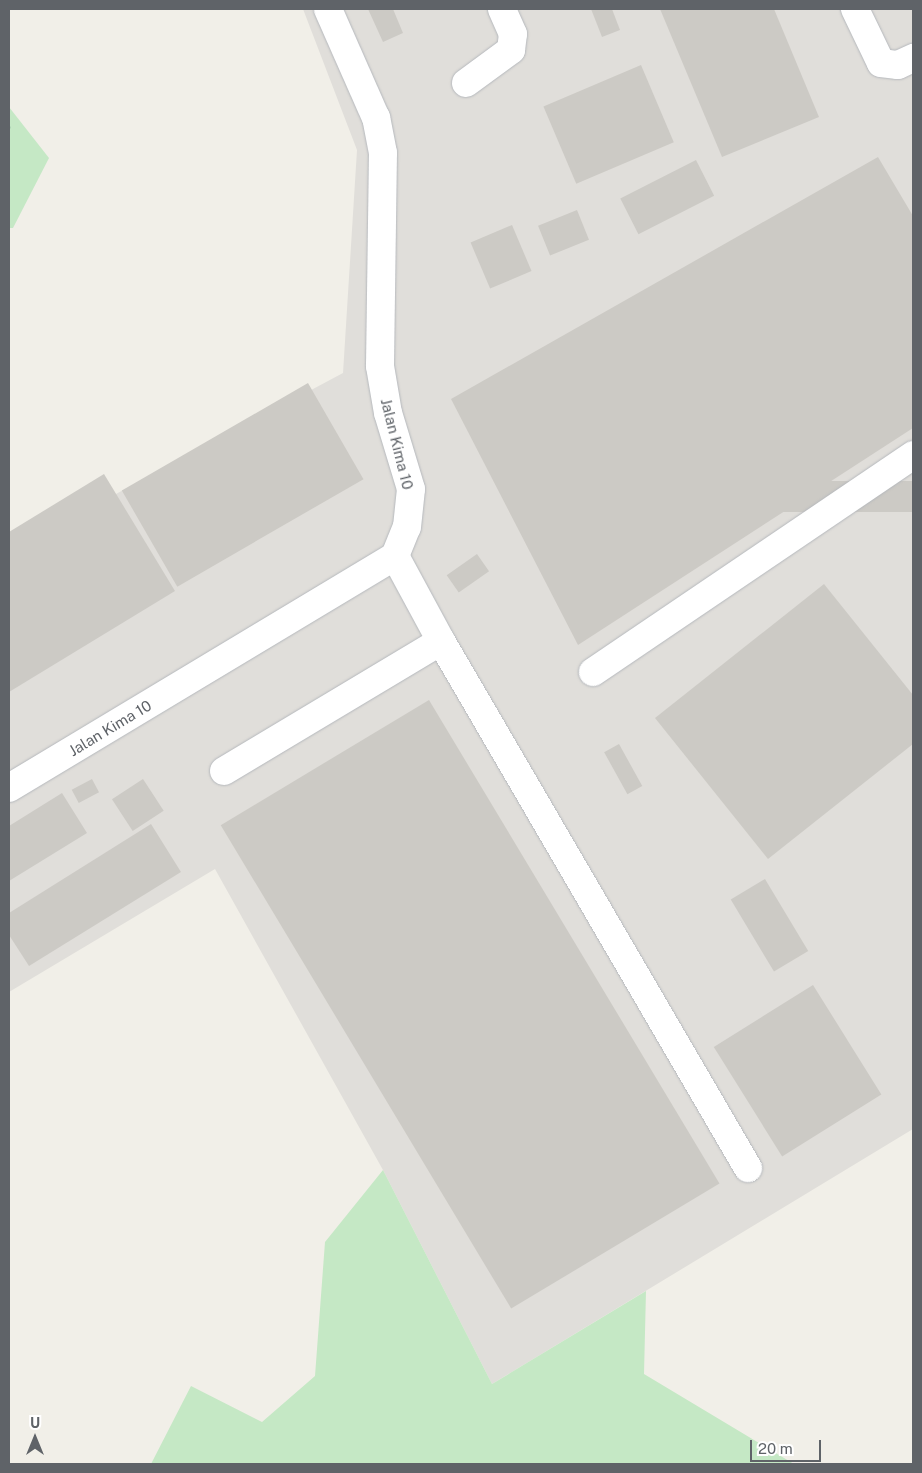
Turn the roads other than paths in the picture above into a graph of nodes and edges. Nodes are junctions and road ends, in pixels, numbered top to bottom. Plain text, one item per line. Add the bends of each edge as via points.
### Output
1 (328, 9) edge
2 (502, 9) edge
3 (855, 9) edge
4 (913, 58) edge
5 (466, 83) dead end
6 (913, 455) edge
7 (395, 556) junction
8 (441, 641) junction
9 (593, 672) dead end
10 (224, 772) dead end
11 (9, 788) edge
12 (748, 1168) dead end

1 - 7 street, Jalan Kima 10 via 376,118 383,153 380,366 388,413 411,489 407,527
2 - 5 street via 513,34 511,50
3 - 4 street via 881,63 898,65
6 - 9 street
7 - 8 street
7 - 11 street, Jalan Kima 10
8 - 10 street
8 - 12 street

